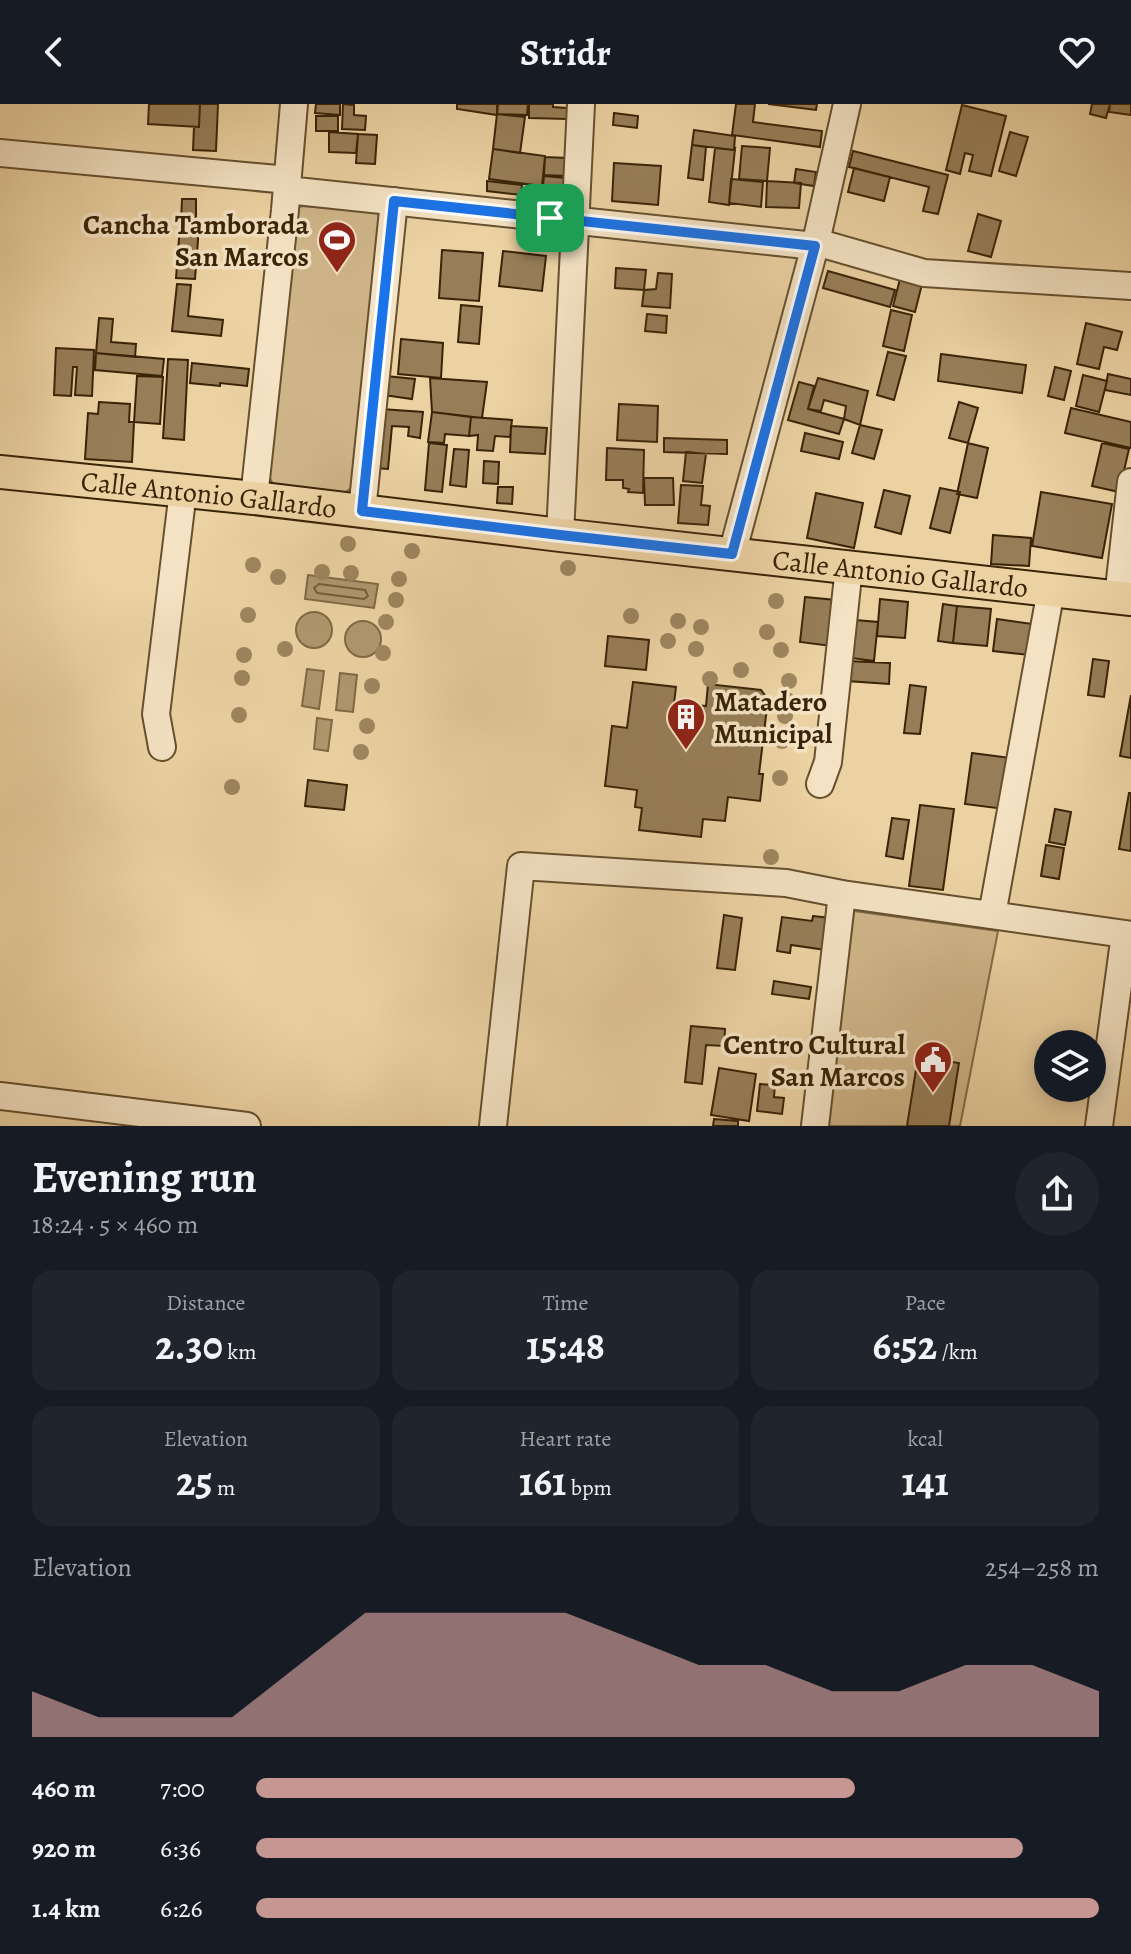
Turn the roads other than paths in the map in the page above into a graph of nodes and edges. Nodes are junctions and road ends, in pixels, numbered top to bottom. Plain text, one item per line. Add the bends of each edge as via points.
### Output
1 (294, 104) edge
2 (581, 104) edge
3 (847, 104) edge
4 (0, 153) edge
5 (288, 185) junction
6 (394, 201) junction
7 (574, 220) junction
8 (816, 244) junction
9 (1131, 286) edge
10 (0, 472) edge
11 (1131, 482) edge
12 (183, 491) junction
13 (254, 498) junction
14 (362, 511) junction
15 (560, 535) junction
16 (732, 554) junction
17 (849, 567) junction
18 (1051, 590) junction
19 (1124, 599) edge
20 (162, 747) dead end
21 (820, 784) dead end
22 (842, 894) junction
23 (992, 915) junction
24 (1128, 934) edge
25 (0, 1096) edge
26 (167, 1121) edge
27 (247, 1126) edge
28 (493, 1126) edge
29 (815, 1126) edge
30 (1099, 1126) edge

1 - 5 street
2 - 7 street
3 - 8 street
4 - 5 street
5 - 6 street
5 - 13 street
6 - 7 street
6 - 14 street
7 - 8 street
7 - 15 street
8 - 9 street via 924,273
8 - 16 street
10 - 12 main road, Calle Antonio Gallardo
11 - 19 street
12 - 13 main road, Calle Antonio Gallardo
12 - 20 street via 156,714
13 - 14 main road, Calle Antonio Gallardo
14 - 15 main road, Calle Antonio Gallardo
15 - 16 main road, Calle Antonio Gallardo
16 - 17 main road, Calle Antonio Gallardo
17 - 18 main road, Calle Antonio Gallardo
17 - 21 street via 828,762
18 - 19 main road, Calle Antonio Gallardo
18 - 23 street
22 - 23 street
22 - 28 street via 786,883 521,866
22 - 29 street
23 - 24 street
24 - 30 street
25 - 26 street
26 - 27 street

